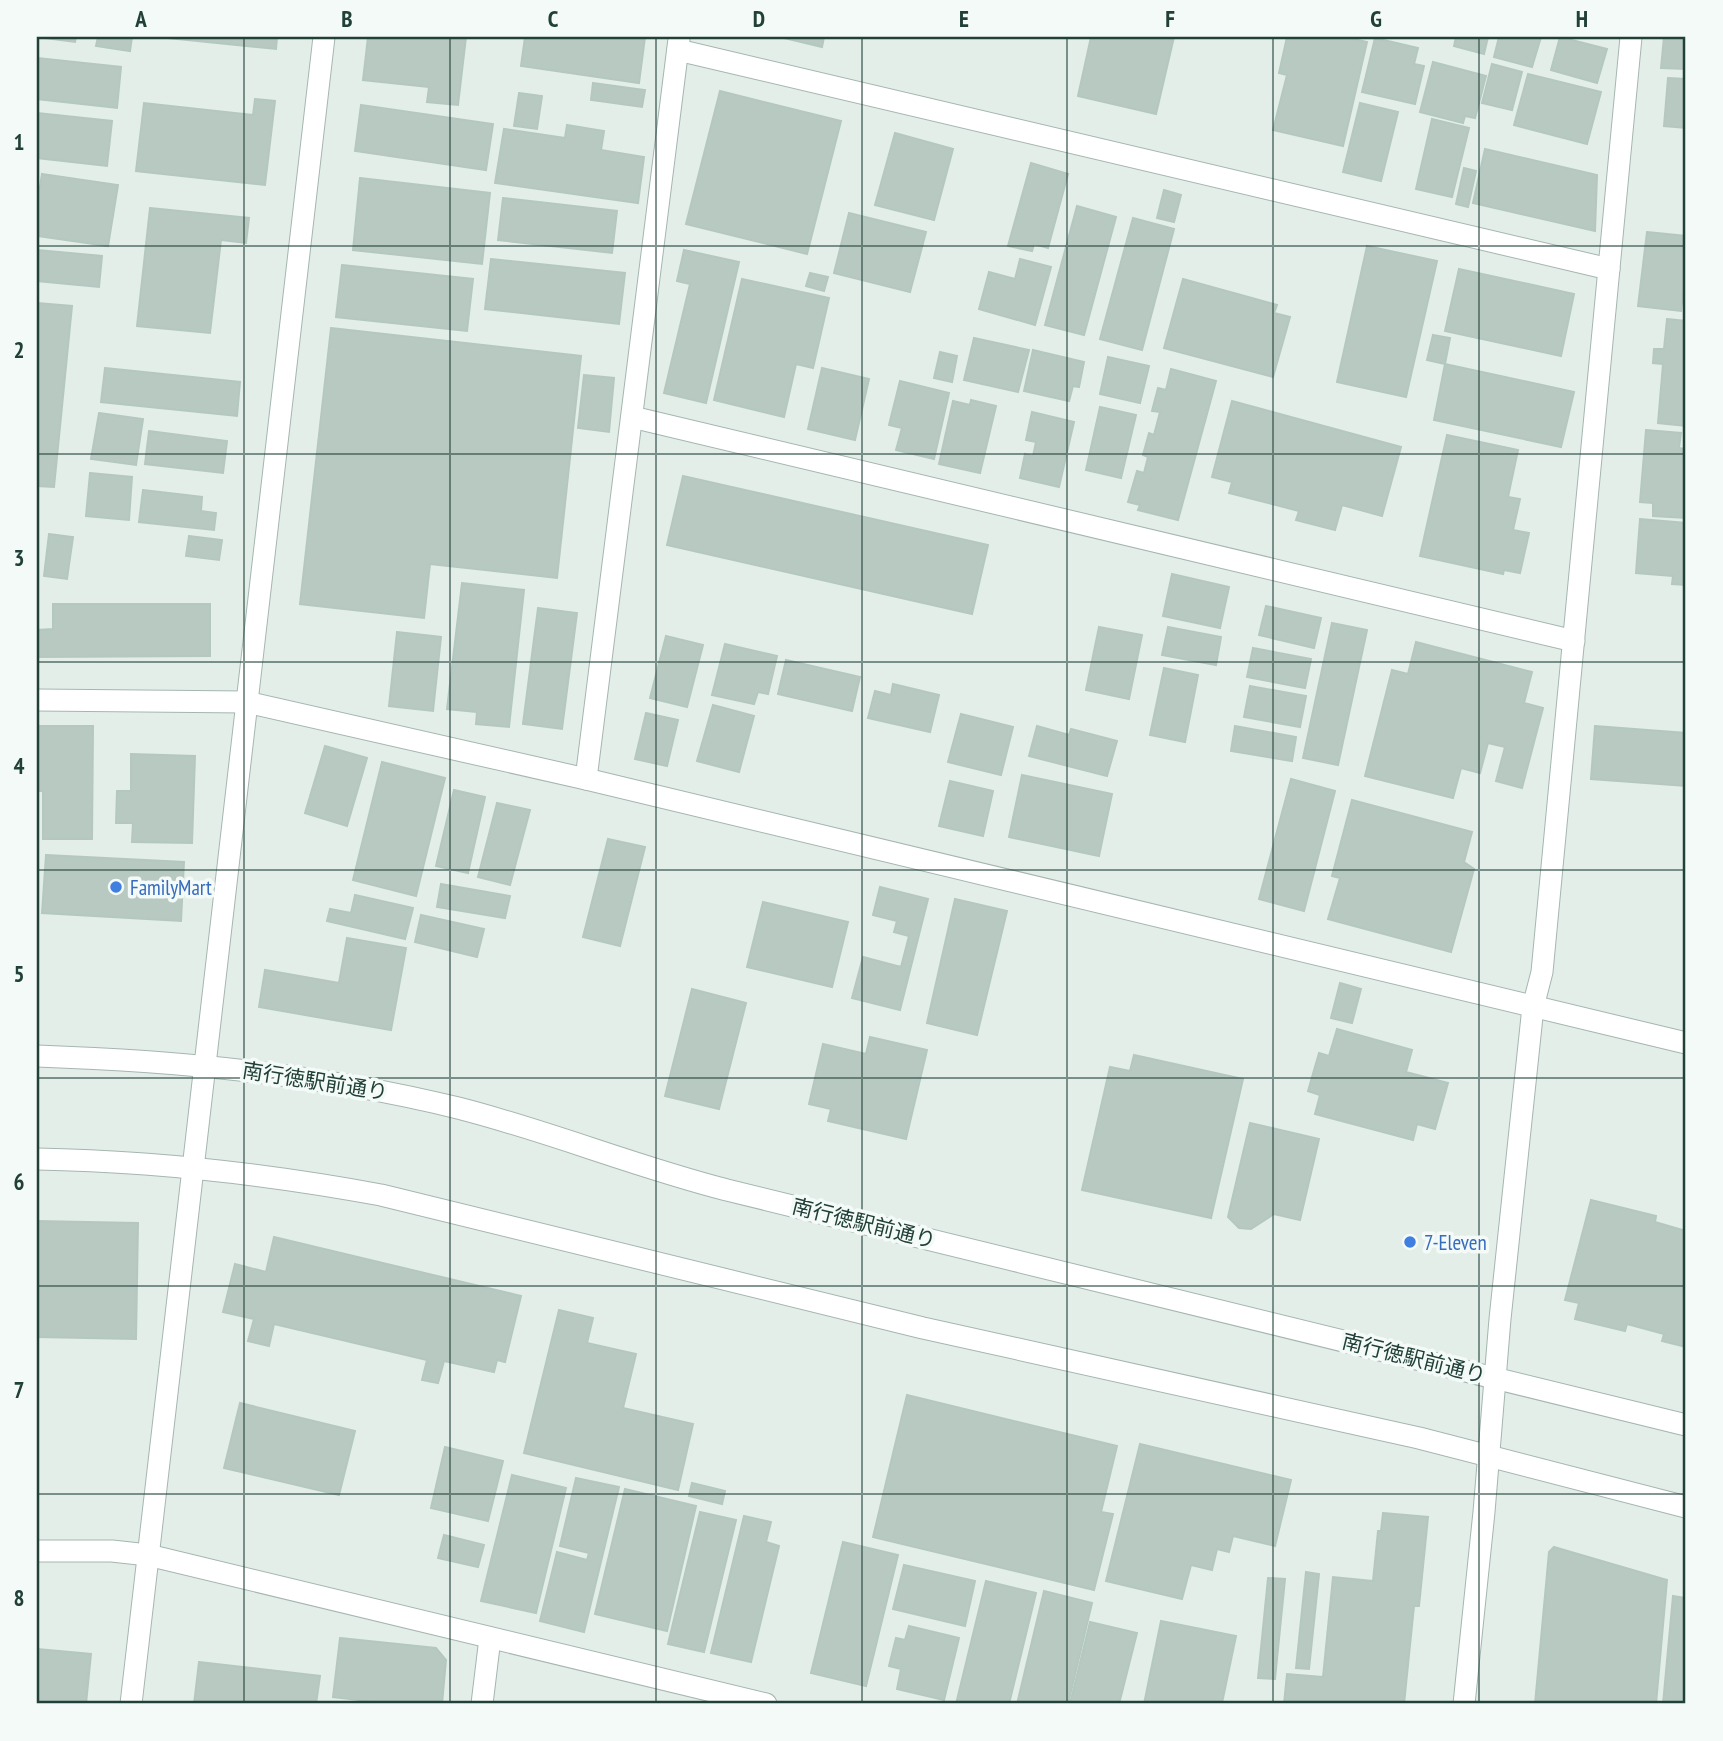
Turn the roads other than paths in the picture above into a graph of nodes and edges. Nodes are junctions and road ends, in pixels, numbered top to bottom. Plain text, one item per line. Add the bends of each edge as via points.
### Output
1 (324, 37) edge
2 (1631, 37) edge
3 (679, 43) edge
4 (1609, 270) junction
5 (632, 417) junction
6 (1574, 641) junction
7 (37, 700) edge
8 (247, 702) junction
9 (586, 779) junction
10 (1533, 1007) junction
11 (1686, 1042) edge
12 (37, 1056) edge
13 (205, 1065) junction
14 (37, 1159) edge
15 (193, 1167) junction
16 (1494, 1377) junction
17 (1686, 1425) edge
18 (1488, 1457) junction
19 (1686, 1507) edge
20 (37, 1551) edge
21 (148, 1555) junction
22 (490, 1638) junction
23 (131, 1704) edge
24 (482, 1704) edge
25 (766, 1704) edge
26 (1464, 1704) edge

1 - 8 street
2 - 4 street
3 - 4 street
3 - 5 street
4 - 6 street
5 - 6 street
5 - 9 street
6 - 10 street via 1542,972
7 - 8 street
8 - 9 street
8 - 13 street
9 - 10 street
10 - 11 street
10 - 16 street
12 - 13 street, 南行徳駅前通り
13 - 15 street
13 - 16 street, 南行徳駅前通り via 326,1080 455,1107 707,1185
14 - 15 street
15 - 18 street via 381,1195 923,1328
15 - 21 street
16 - 17 street, 南行徳駅前通り
16 - 18 street
18 - 19 street
18 - 26 street
20 - 21 street
21 - 22 street
21 - 23 street
22 - 24 street
22 - 25 street

